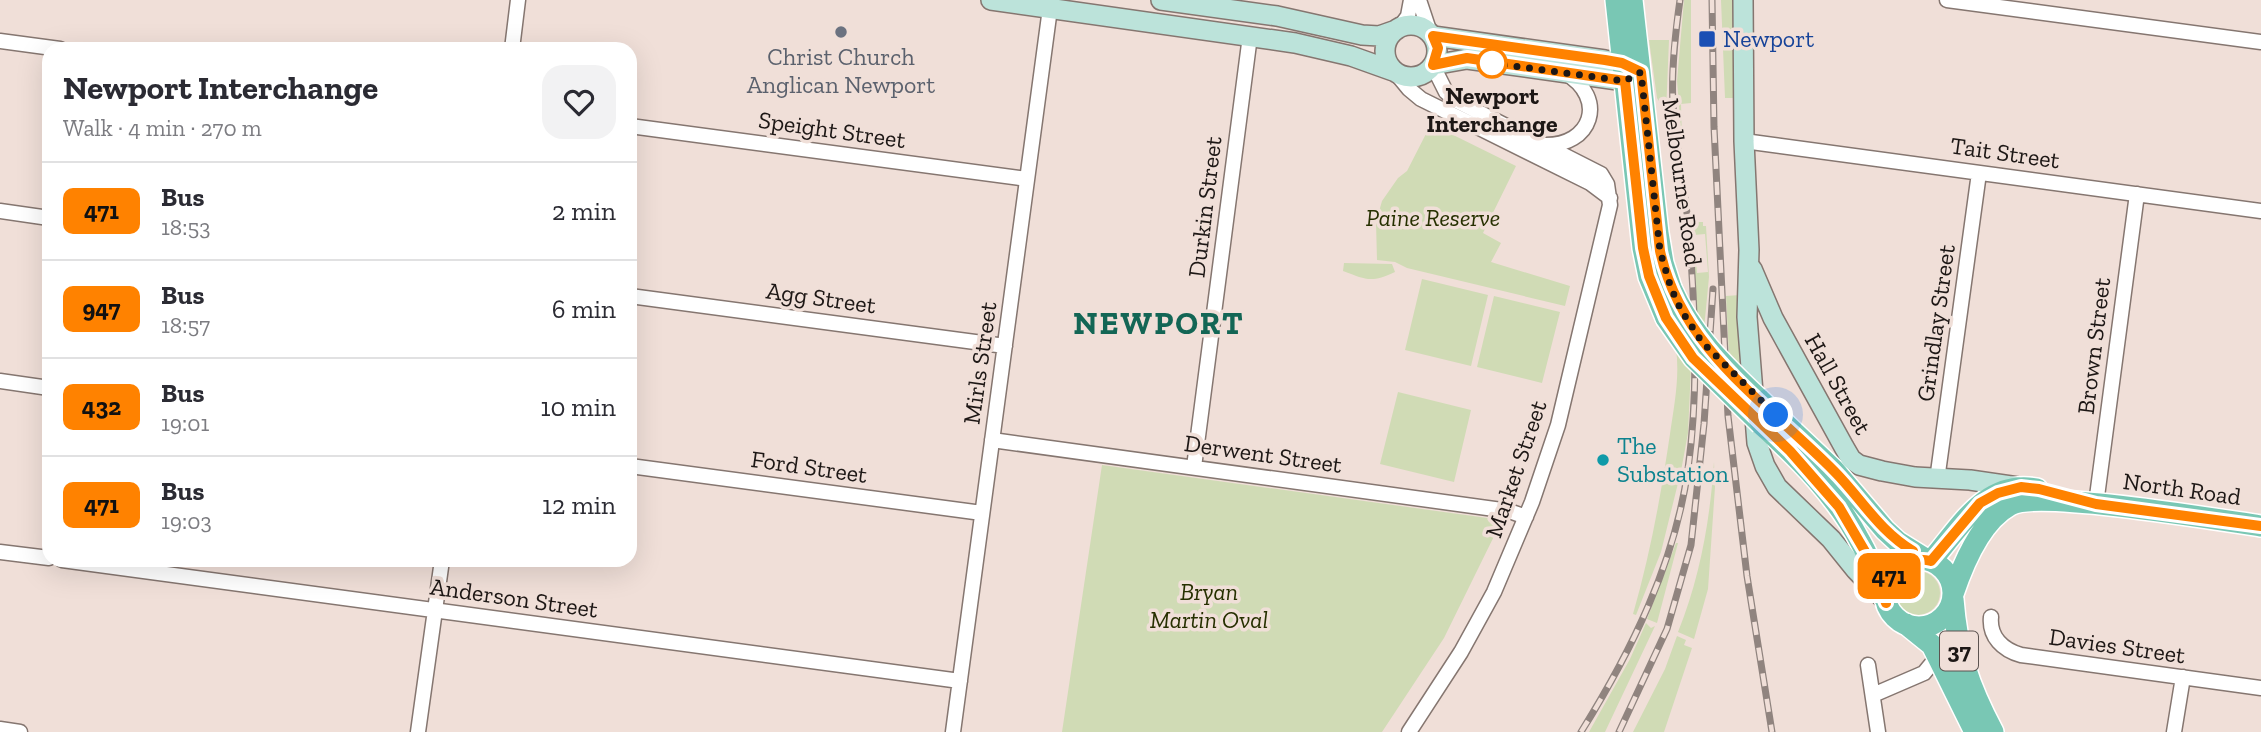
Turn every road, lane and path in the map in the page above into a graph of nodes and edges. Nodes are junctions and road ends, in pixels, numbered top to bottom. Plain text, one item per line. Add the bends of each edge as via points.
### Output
1 (518, 0) edge
2 (991, 0) edge
3 (1161, 0) edge
4 (1411, 0) edge
5 (1419, 0) edge
6 (1616, 0) edge
7 (1632, 0) edge
8 (1743, 0) edge
9 (1947, 0) edge
10 (1051, 4) edge
11 (1398, 29) junction
12 (1431, 34) junction
13 (1250, 36) junction
14 (0, 41) edge
15 (513, 42) edge
16 (2261, 42) edge
17 (42, 47) edge
18 (1433, 66) junction
19 (1394, 71) junction
20 (1629, 72) junction
21 (1564, 73) junction
22 (637, 126) edge
23 (1744, 141) junction
24 (1542, 144) junction
25 (1979, 173) junction
26 (1027, 179) junction
27 (2137, 194) junction
28 (1610, 198) junction
29 (0, 211) edge
30 (2261, 211) edge
31 (42, 217) edge
32 (1748, 250) junction
33 (637, 297) edge
34 (1776, 322) junction
35 (1748, 330) junction
36 (1005, 346) junction
37 (0, 381) edge
38 (42, 387) edge
39 (992, 440) junction
40 (637, 467) edge
41 (1194, 467) junction
42 (1937, 480) junction
43 (2018, 487) junction
44 (1980, 503) junction
45 (2096, 504) junction
46 (982, 513) junction
47 (1526, 517) junction
48 (1989, 524) junction
49 (2261, 526) edge
50 (0, 552) edge
51 (42, 557) edge
52 (1929, 560) junction
53 (114, 567) edge
54 (441, 567) edge
55 (1953, 597) junction
56 (1886, 602) junction
57 (435, 610) junction
58 (1992, 617) dead end
59 (1906, 624) junction
60 (1938, 656) junction
61 (1868, 665) dead end
62 (2183, 677) junction
63 (960, 681) junction
64 (2261, 688) edge
65 (1873, 695) junction
66 (0, 729) edge
67 (20, 732) edge
68 (418, 732) edge
69 (953, 732) edge
70 (1409, 732) edge
71 (1878, 732) edge
72 (1975, 732) edge
73 (1993, 732) edge
74 (2174, 732) edge

1 - 15 street
2 - 10 street
3 - 11 street via 1277,16 1367,36
4 - 11 street via 1408,16
5 - 12 street
6 - 20 main road, Melbourne Road / 37
7 - 20 main road, Melbourne Road / 37
8 - 23 street, Hall Street
9 - 16 street
10 - 13 street
10 - 26 street, Mirls Street
11 - 12 street via 1416,25
11 - 19 street via 1385,48
12 - 18 street via 1438,48
12 - 20 street
13 - 19 street via 1318,47
13 - 41 street, Durkin Street
14 - 17 street
18 - 19 street via 1416,77
18 - 21 street via 1467,58
18 - 24 street via 1455,100
19 - 28 street via 1421,99 1590,183
20 - 21 street
20 - 52 main road, Melbourne Road / 37, bridge via 1659,242 1681,310 1702,342 1834,470 1885,530
20 - 56 main road, Melbourne Road / 37, bridge via 1643,248 1666,318 1693,358 1797,458 1839,507 1870,560
21 - 24 street via 1587,94 1589,119 1573,139
22 - 26 street, Speight Street
23 - 25 street, Tait Street
23 - 32 street, Hall Street
24 - 28 street via 1601,174
25 - 27 street, Tait Street
25 - 42 street, Grindlay Street
26 - 36 street, Mirls Street
27 - 30 street, Tait Street
27 - 45 street, Brown Street
28 - 47 street, Market Street via 1558,425
29 - 31 street
32 - 34 street, Hall Street via 1755,279
32 - 35 street, Hall Street
33 - 36 street, Agg Street
34 - 35 street via 1760,317
34 - 42 street, Hall Street via 1852,459 1871,469
35 - 56 street, Hall Street via 1756,435 1766,469
36 - 39 street, Mirls Street
37 - 38 street
39 - 41 street, Derwent Street
39 - 46 street, Mirls Street
40 - 46 street, Ford Street
41 - 47 street, Derwent Street
42 - 43 street, Hall Street
42 - 44 street, Hall Street
43 - 44 main road
43 - 45 main road, North Road
44 - 48 street
44 - 52 main road
45 - 48 main road, North Road via 2018,502 2004,508
45 - 49 main road, North Road
46 - 63 street, Mirls Street
47 - 70 street, Market Street via 1461,653
48 - 55 main road, North Road via 1963,564
50 - 51 street
52 - 55 main road, 37 via 1948,574
52 - 56 main road via 1909,560 1894,570 1886,585
53 - 57 street, Anderson Street
54 - 57 street
55 - 59 main road, 37 via 1946,615 1936,623
55 - 73 main road, 37 via 1963,667
56 - 59 main road, 37 via 1893,615
57 - 63 street, Anderson Street
57 - 68 street
58 - 62 street, Davies Street via 1994,635 2016,653
59 - 60 main road, 37 via 1928,640
60 - 65 street via 1924,673
60 - 72 main road, 37
61 - 65 street
62 - 64 street, Davies Street
62 - 74 street
63 - 69 street, Mirls Street
65 - 71 street
66 - 67 street

